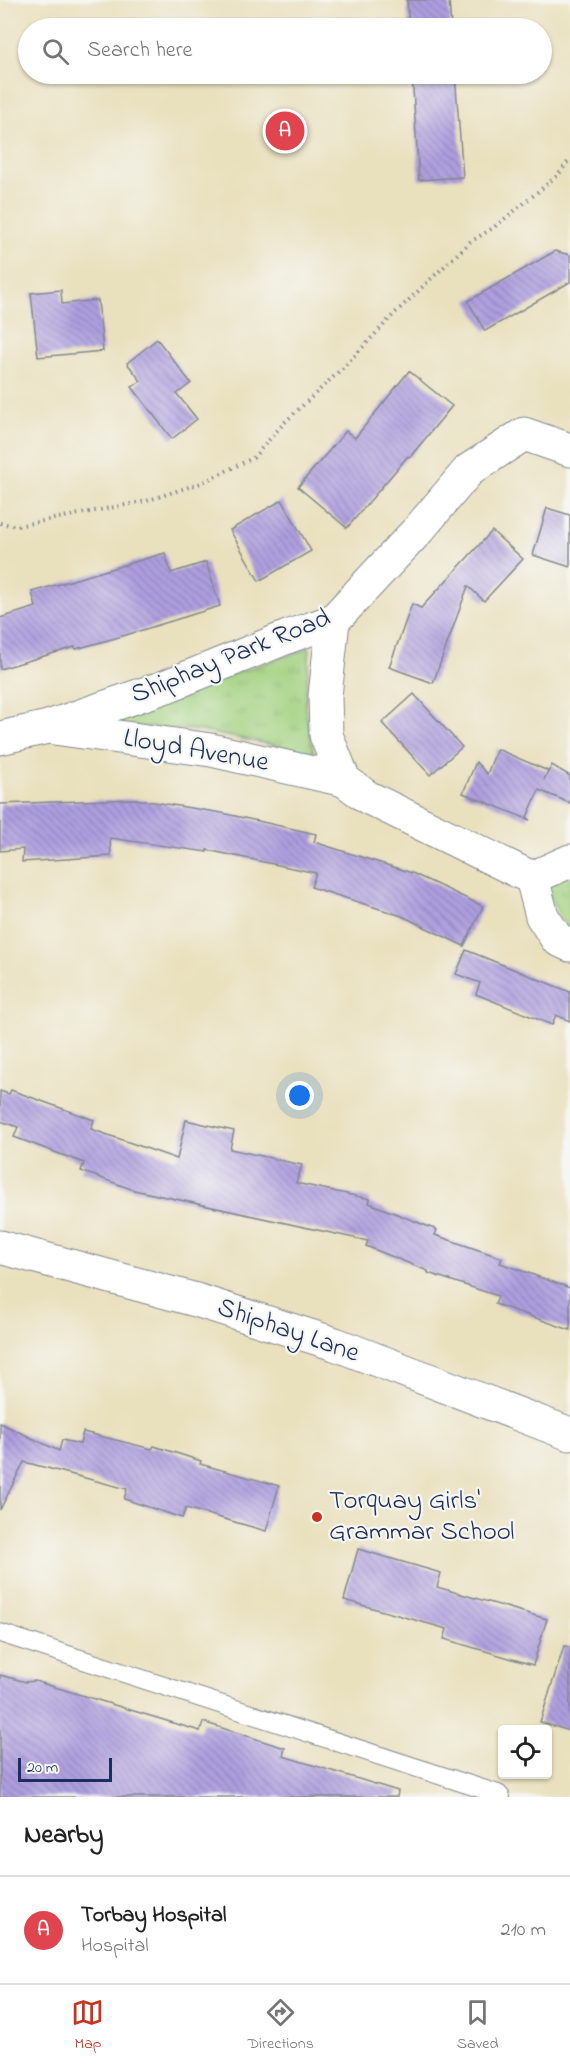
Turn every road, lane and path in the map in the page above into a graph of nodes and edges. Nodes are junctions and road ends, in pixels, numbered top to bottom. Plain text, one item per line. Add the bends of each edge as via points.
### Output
1 (570, 159) edge
2 (570, 450) edge
3 (0, 524) edge
4 (333, 621) junction
5 (48, 727) junction
6 (0, 738) edge
7 (344, 780) junction
8 (570, 861) edge
9 (532, 878) junction
10 (570, 945) edge
11 (0, 1247) edge
12 (570, 1434) edge
13 (0, 1633) edge
14 (501, 1797) edge

1 - 3 path via 559,174 522,205 470,242 253,458 201,483 146,501 17,526
2 - 4 street, Shiphay Park Road via 524,434 469,470
4 - 5 street, Shiphay Park Road via 167,686
4 - 7 street via 325,696 326,735
5 - 6 street, Shiphay Park Road
5 - 7 street, Lloyd Avenue via 211,750
7 - 9 street, Lloyd Avenue via 367,797
8 - 9 street
9 - 10 street via 543,916 557,939
11 - 12 street, Shiphay Lane via 196,1300 335,1344
13 - 14 lane

